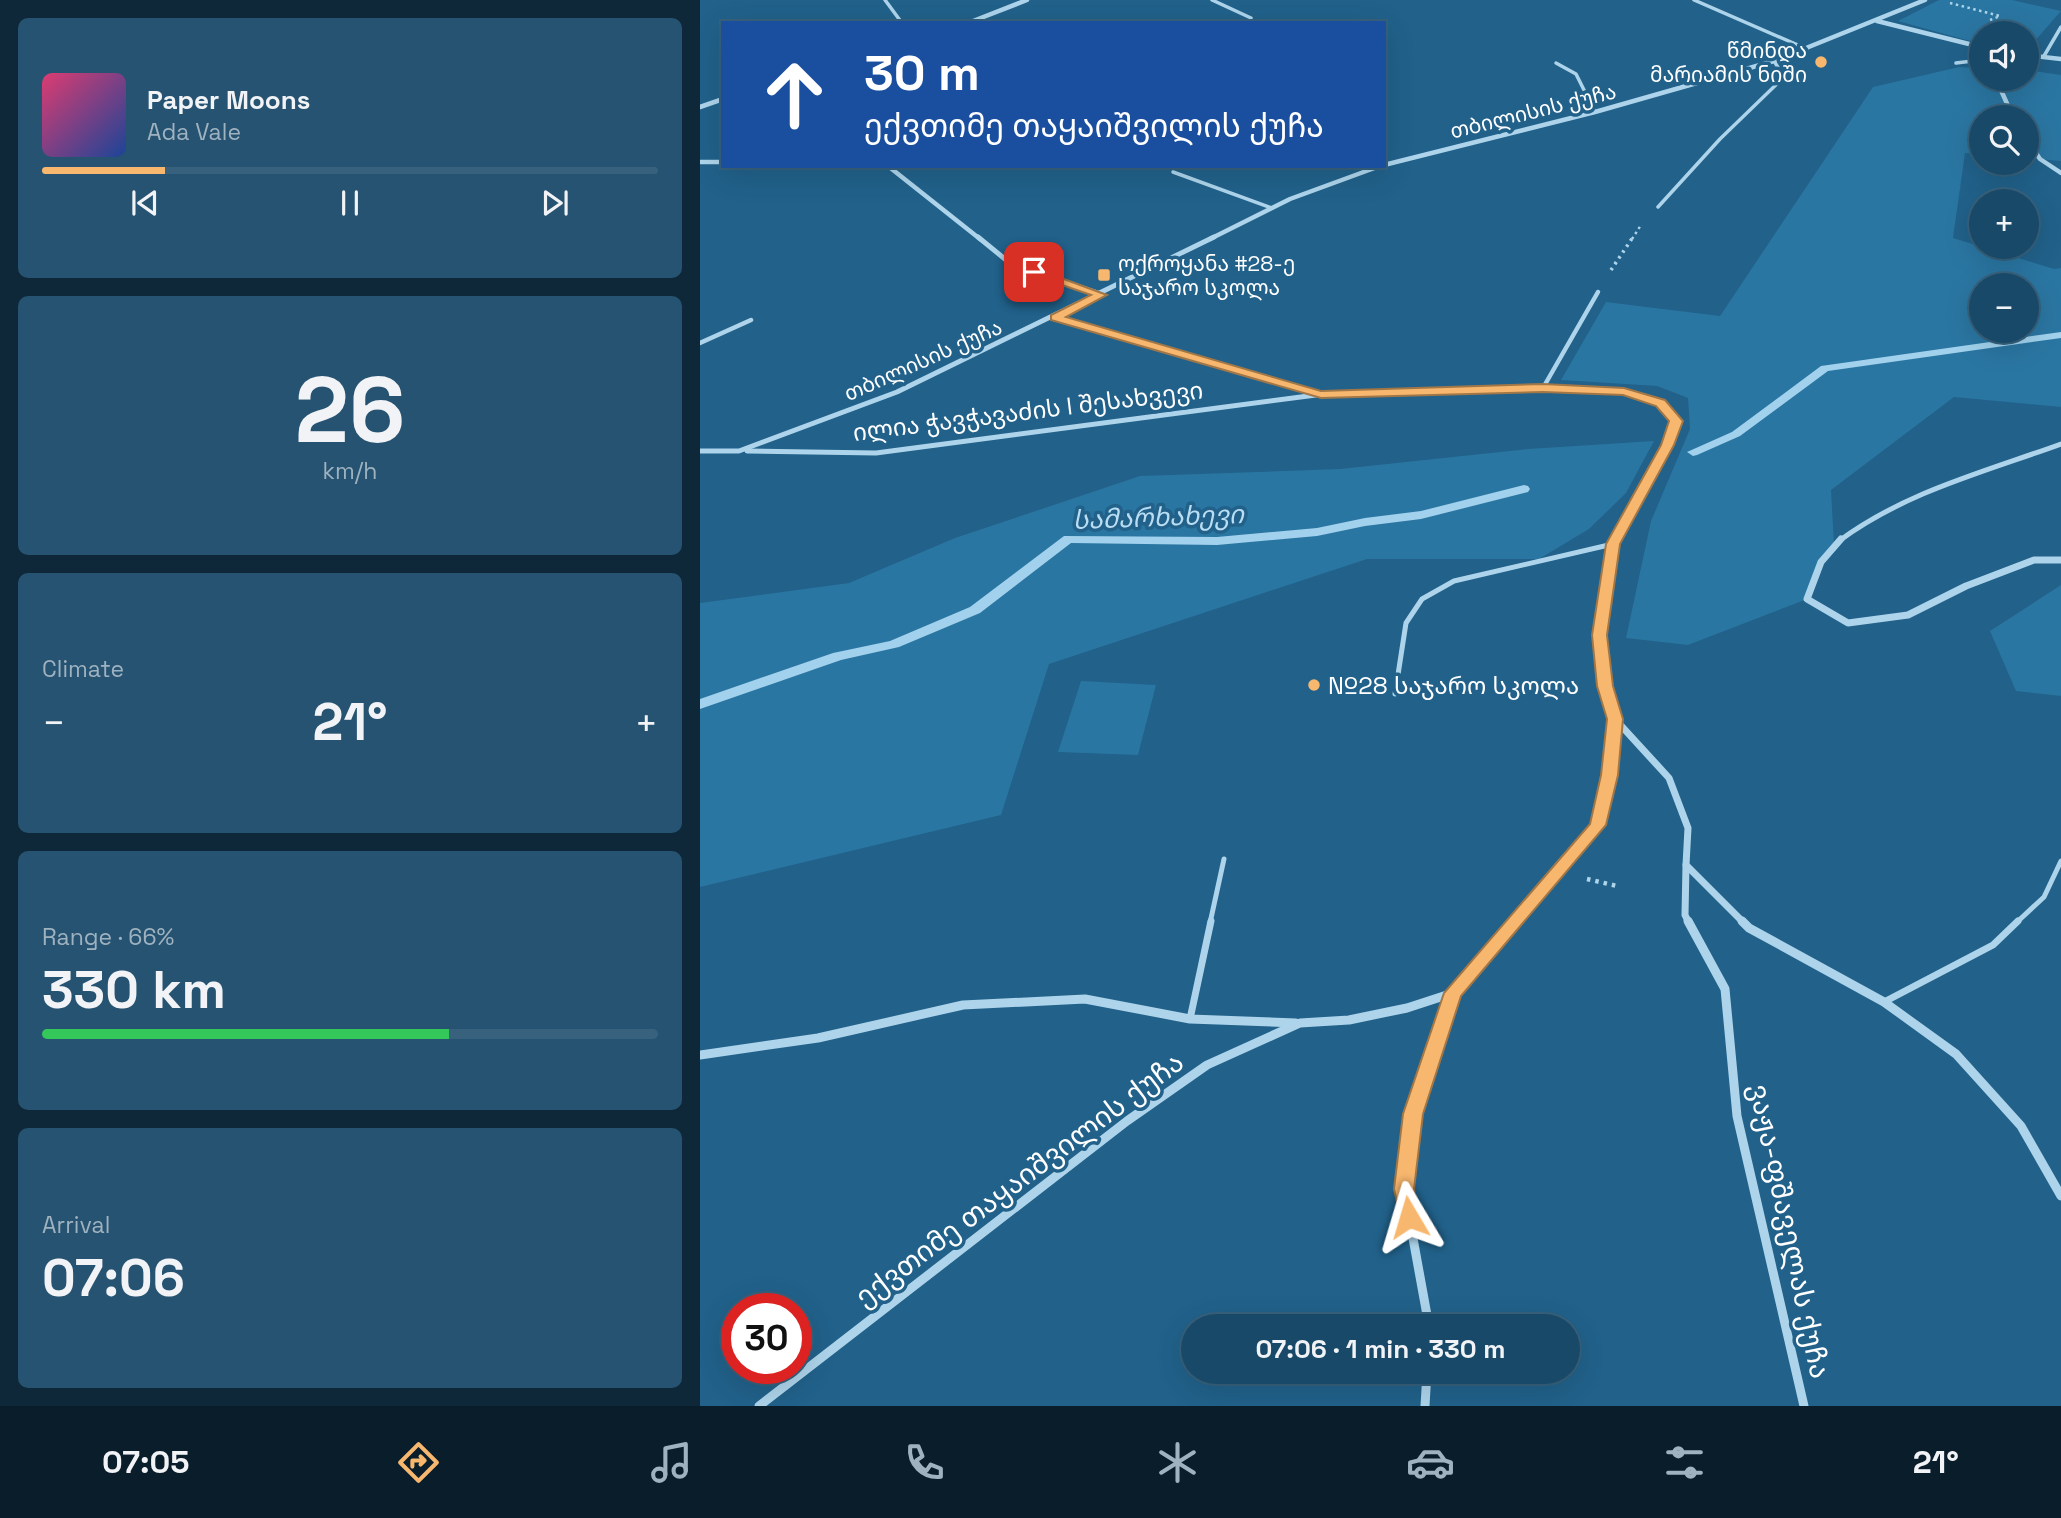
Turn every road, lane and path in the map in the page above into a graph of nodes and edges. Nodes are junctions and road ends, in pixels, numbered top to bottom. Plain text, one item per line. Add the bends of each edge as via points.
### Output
1 (885, 0) edge
2 (1027, 0) edge
3 (1212, 0) edge
4 (1694, 0) edge
5 (1925, 0) edge
6 (1947, 2) edge
7 (1980, 12) junction
8 (1976, 16) dead end
9 (1251, 18) dead end
10 (1984, 20) dead end
11 (901, 21) edge
12 (973, 21) edge
13 (1876, 21) junction
14 (2061, 27) edge
15 (1969, 44) edge
16 (1807, 49) junction
17 (2039, 56) edge
18 (2044, 56) junction
19 (2061, 59) edge
20 (1774, 61) junction
21 (1969, 62) edge
22 (1556, 63) dead end
23 (1956, 63) dead end
24 (721, 100) edge
25 (700, 107) edge
26 (1595, 112) junction
27 (2039, 158) edge
28 (700, 162) edge
29 (721, 162) edge
30 (1386, 165) edge
31 (891, 168) edge
32 (1377, 168) edge
33 (1173, 172) dead end
34 (2061, 173) edge
35 (1658, 207) joint
36 (1272, 208) junction
37 (1598, 292) joint
38 (1101, 295) junction
39 (1056, 317) junction
40 (751, 320) dead end
41 (700, 342) edge
42 (1543, 388) junction
43 (1321, 395) junction
44 (2061, 444) edge
45 (700, 451) edge
46 (739, 451) junction
47 (1613, 544) junction
48 (2061, 560) edge
49 (1395, 694) dead end
50 (1615, 719) junction
51 (1224, 859) dead end
52 (2061, 861) edge
53 (1686, 865) junction
54 (1592, 880) dead end
55 (1617, 886) dead end
56 (1453, 993) junction
57 (1884, 1002) junction
58 (1190, 1019) junction
59 (1300, 1023) junction
60 (700, 1055) edge
61 (2061, 1196) edge
62 (1427, 1314) edge
63 (1426, 1384) edge
64 (759, 1406) edge
65 (1425, 1406) edge
66 (1804, 1406) edge

1 - 11 lane
2 - 12 street
3 - 9 lane
4 - 16 lane
5 - 13 street, თბილისის ქუჩა
6 - 7 path
7 - 8 path
7 - 10 path via 2000,16
13 - 15 street
13 - 16 street, თბილისის ქუჩა
14 - 18 lane
16 - 20 street, თბილისის ქუჩა
17 - 18 street
18 - 19 street
20 - 26 street, თბილისის ქუჩა
20 - 35 lane via 1784,77
21 - 23 lane
22 - 26 lane via 1576,75
24 - 25 street
26 - 30 street, თბილისის ქუჩა
27 - 34 street
28 - 29 street
31 - 38 street via 1012,264
32 - 36 street, თბილისის ქუჩა
33 - 36 lane
35 - 37 path via 1632,234
36 - 38 street, თბილისის ქუჩა
37 - 42 lane
38 - 39 street, თბილისის ქუჩა
39 - 43 street
39 - 46 street, თბილისის ქუჩა via 897,392
40 - 41 lane
42 - 43 street
42 - 47 street via 1624,392 1661,403 1676,421 1668,445
43 - 46 street, ილია ჭავჭავაძის I შესახვევი via 876,453
44 - 48 street via 1889,508 1834,544 1812,576 1807,599 1848,623 1908,615 2034,560
45 - 46 street, თბილისის ქუჩა
47 - 49 lane via 1454,581 1422,599 1406,623
47 - 50 street via 1600,635 1605,686
50 - 53 street, ვაჟა-ფშაველას ქუჩა via 1669,778 1688,828
50 - 56 street via 1598,825
51 - 58 lane
52 - 57 lane via 2044,897 1993,945
53 - 57 street via 1749,928
53 - 66 street, ვაჟა-ფშაველას ქუჩა via 1685,915 1725,989 1737,1116
54 - 55 path
56 - 59 street, ექვთიმე თაყაიშვილის ქუჩა via 1349,1020
56 - 62 street via 1413,1114 1404,1189
57 - 61 street via 1956,1054 2021,1126
58 - 59 street
58 - 60 street via 1085,999 963,1005 818,1038
59 - 64 street, ექვთიმე თაყაიშვილის ქუჩა via 1207,1065 1127,1121
63 - 65 street

